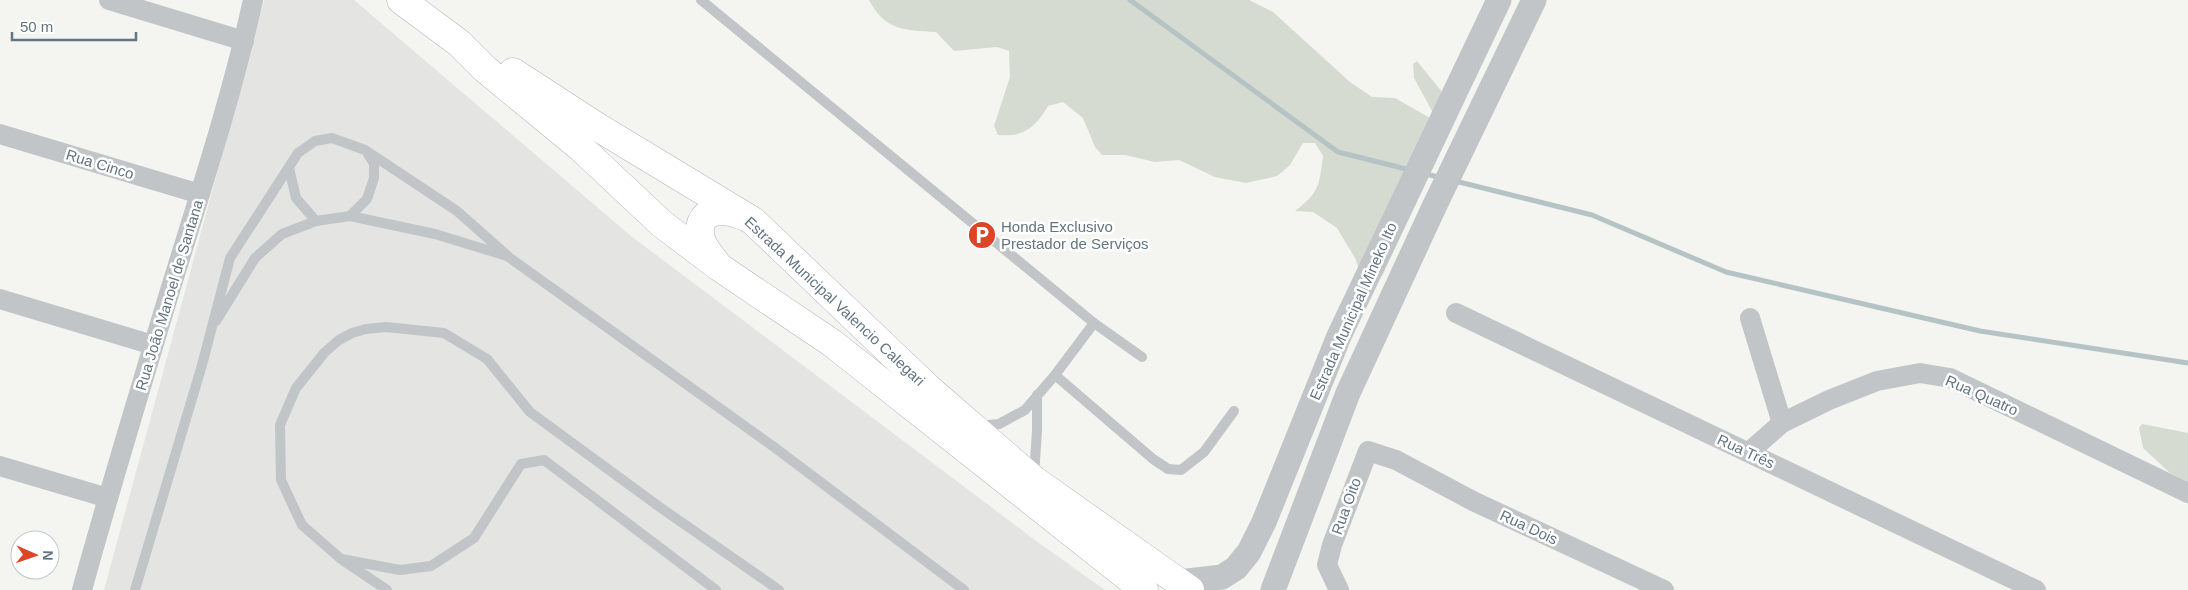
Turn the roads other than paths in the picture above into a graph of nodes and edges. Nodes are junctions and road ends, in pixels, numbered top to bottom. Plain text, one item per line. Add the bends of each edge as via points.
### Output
1 (109, 0) edge
2 (253, 0) edge
3 (400, 0) edge
4 (701, 0) edge
5 (1499, 0) edge
6 (1534, 0) edge
7 (244, 41) junction
8 (459, 43) junction
9 (0, 134) edge
10 (365, 150) junction
11 (289, 168) junction
12 (200, 194) junction
13 (350, 216) junction
14 (316, 221) junction
15 (753, 221) junction
16 (510, 258) junction
17 (719, 267) junction
18 (0, 300) edge
19 (1456, 313) dead end
20 (1750, 318) dead end
21 (1094, 323) junction
22 (209, 332) junction
23 (153, 346) junction
24 (1142, 357) dead end
25 (1055, 375) junction
26 (1037, 395) junction
27 (1234, 410) dead end
28 (1782, 423) junction
29 (972, 427) junction
30 (1749, 452) junction
31 (1396, 460) joint
32 (0, 466) edge
33 (1034, 480) junction
34 (2188, 493) edge
35 (108, 498) junction
36 (342, 559) junction
37 (1184, 586) edge
38 (82, 590) edge
39 (135, 590) edge
40 (387, 590) edge
41 (716, 590) edge
42 (779, 590) edge
43 (964, 590) edge
44 (1144, 590) edge
45 (1273, 590) edge
46 (1339, 590) edge
47 (1664, 590) edge
48 (2036, 590) edge

1 - 7 street
2 - 7 street, Rua João Manoel de Santana
3 - 8 main road, Estrada Municipal Valencio Calegari
4 - 21 lane
5 - 37 street, Estrada Municipal Mineko Ito via 1339,336 1249,552 1236,568 1222,577
6 - 45 street, Estrada Municipal Mineko Ito via 1348,393
7 - 12 street, Rua João Manoel de Santana
8 - 15 main road, Estrada Municipal Valencio Calegari via 494,60
8 - 17 main road, Estrada Municipal Valencio Calegari via 485,69 588,154 662,224
9 - 12 street, Rua Cinco
10 - 11 lane via 332,138 315,141 298,153
10 - 13 lane via 374,164 374,178 367,199
10 - 16 lane via 457,211
11 - 14 lane via 296,198
11 - 22 lane via 230,258
12 - 23 street, Rua João Manoel de Santana
13 - 14 lane
13 - 16 lane via 435,234
14 - 22 lane via 282,234 255,258
15 - 17 main road via 729,211 716,211 705,216 701,226 704,248
15 - 29 main road, Estrada Municipal Valencio Calegari
16 - 43 lane via 774,447
17 - 44 main road, Estrada Municipal Valencio Calegari via 832,343
18 - 23 street
19 - 30 street, Rua Três
20 - 28 street
21 - 24 lane
21 - 25 lane
22 - 39 lane
23 - 35 street, Rua João Manoel de Santana
25 - 26 lane
25 - 27 lane via 1153,459 1168,468 1181,470 1204,452
26 - 29 lane via 1025,410 998,424
26 - 33 lane
28 - 30 street, Rua Quatro
28 - 34 street, Rua Quatro via 1877,381 1920,374 1950,378
29 - 33 main road, Estrada Municipal Valencio Calegari
30 - 48 street, Rua Três
31 - 46 street, Rua Oito via 1368,451 1364,459 1327,565
31 - 47 street, Rua Dois via 1475,502
32 - 35 street
33 - 37 main road, Estrada Municipal Valencio Calegari
35 - 38 street, Rua João Manoel de Santana
36 - 40 lane
36 - 41 lane via 400,570 431,566 474,538 521,464 544,460
36 - 42 lane via 302,525 281,480 280,425 296,388 339,340 366,329 407,328 444,333 487,359 530,412

